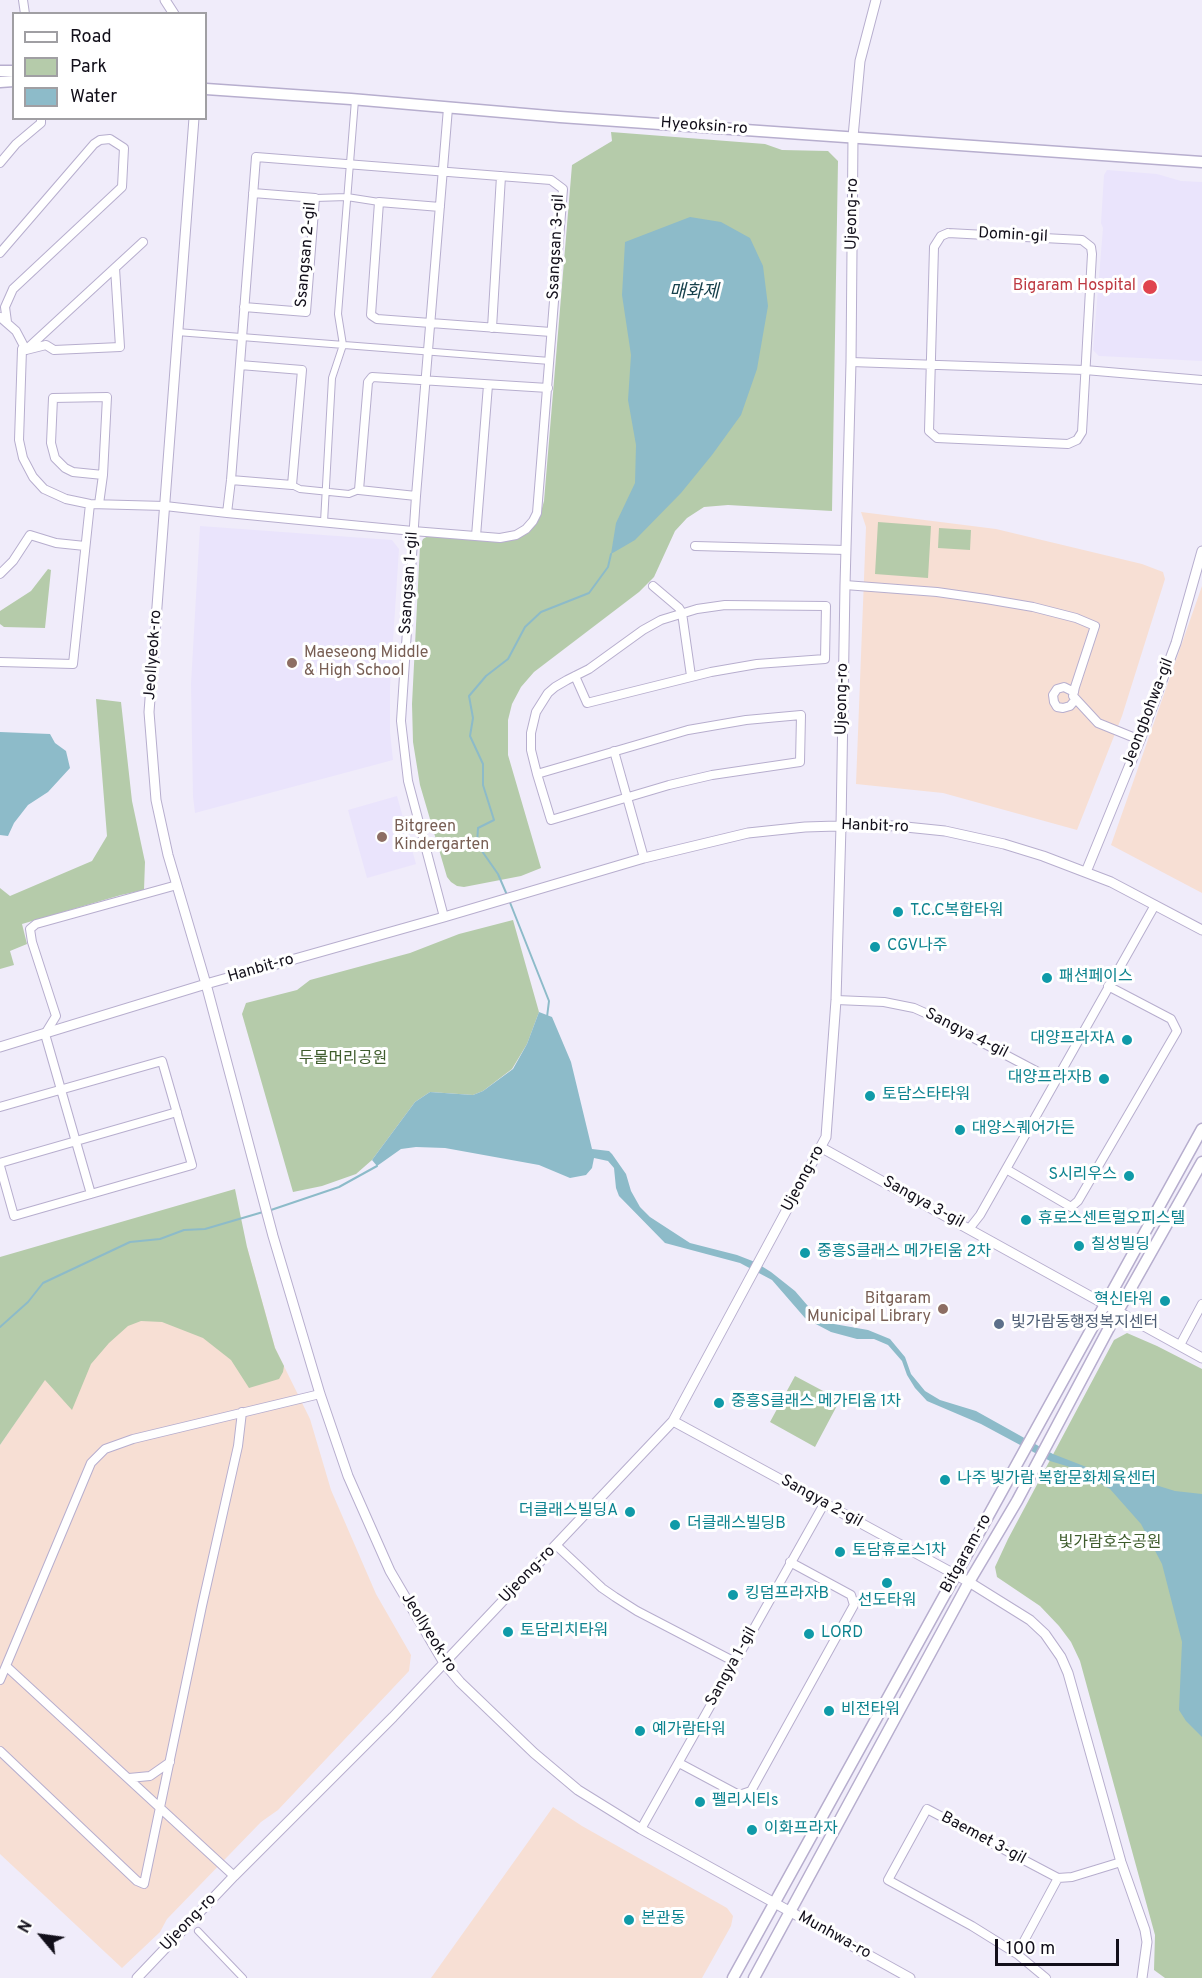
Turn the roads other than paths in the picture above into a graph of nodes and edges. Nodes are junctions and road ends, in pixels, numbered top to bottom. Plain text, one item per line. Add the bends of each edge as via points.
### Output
1 (876, 0) edge
2 (207, 89) edge
3 (355, 100) junction
4 (448, 108) junction
5 (41, 120) edge
6 (194, 120) edge
7 (853, 137) junction
8 (1202, 162) edge
9 (0, 163) edge
10 (349, 166) junction
11 (442, 172) junction
12 (501, 176) junction
13 (254, 193) junction
14 (347, 197) junction
15 (315, 198) junction
16 (380, 202) junction
17 (440, 207) junction
18 (143, 243) dead end
19 (0, 253) edge
20 (116, 268) junction
21 (244, 307) junction
22 (3, 319) edge
23 (430, 324) junction
24 (492, 328) junction
25 (45, 331) junction
26 (551, 332) junction
27 (177, 333) junction
28 (242, 336) junction
29 (343, 345) junction
30 (48, 346) junction
31 (26, 350) junction
32 (428, 352) junction
33 (550, 361) junction
34 (851, 362) junction
35 (240, 365) junction
36 (930, 365) junction
37 (1085, 370) junction
38 (1202, 380) edge
39 (425, 381) junction
40 (488, 385) junction
41 (548, 388) junction
42 (103, 475) junction
43 (231, 480) junction
44 (292, 485) junction
45 (358, 490) junction
46 (324, 491) junction
47 (416, 496) junction
48 (95, 504) junction
49 (165, 506) junction
50 (227, 513) junction
51 (324, 522) junction
52 (413, 531) junction
53 (476, 536) junction
54 (85, 546) junction
55 (695, 546) dead end
56 (846, 550) junction
57 (1202, 551) edge
58 (0, 574) edge
59 (845, 585) junction
60 (653, 586) dead end
61 (682, 613) junction
62 (0, 662) edge
63 (575, 676) junction
64 (691, 676) junction
65 (1140, 740) junction
66 (614, 751) junction
67 (537, 774) junction
68 (627, 797) junction
69 (841, 826) junction
70 (644, 858) junction
71 (1086, 872) junction
72 (177, 885) junction
73 (1155, 905) junction
74 (444, 917) junction
75 (1202, 930) edge
76 (206, 984) junction
77 (1108, 986) junction
78 (836, 1000) junction
79 (45, 1034) junction
80 (0, 1047) edge
81 (1055, 1081) junction
82 (60, 1090) junction
83 (0, 1107) edge
84 (177, 1112) junction
85 (1202, 1129) edge
86 (75, 1141) junction
87 (822, 1148) junction
88 (1202, 1162) edge
89 (0, 1164) edge
90 (1006, 1169) junction
91 (91, 1194) junction
92 (969, 1229) junction
93 (1105, 1304) junction
94 (1202, 1304) edge
95 (1118, 1311) junction
96 (1180, 1345) junction
97 (1202, 1358) edge
98 (320, 1394) junction
99 (242, 1412) junction
100 (673, 1420) junction
101 (824, 1504) junction
102 (556, 1545) junction
103 (790, 1562) junction
104 (956, 1575) junction
105 (969, 1582) junction
106 (735, 1662) junction
107 (444, 1663) junction
108 (6, 1666) junction
109 (0, 1680) edge
110 (0, 1751) edge
111 (170, 1762) junction
112 (679, 1763) junction
113 (129, 1778) junction
114 (161, 1808) junction
115 (641, 1829) junction
116 (1121, 1862) junction
117 (234, 1876) junction
118 (1058, 1878) junction
119 (774, 1903) junction
120 (791, 1912) junction
121 (198, 1931) dead end
122 (1017, 1954) junction
123 (136, 1978) edge
124 (243, 1978) edge
125 (733, 1978) edge
126 (754, 1978) edge
127 (910, 1978) edge
128 (1046, 1978) edge
129 (1142, 1978) edge

1 - 7 street, Ujeong-ro via 860,61
2 - 3 main road, Hyeoksin-ro
3 - 4 main road, Hyeoksin-ro
3 - 10 street
4 - 7 main road, Hyeoksin-ro
4 - 11 street, Ssangsan 1-gil
5 - 9 street
6 - 27 street, Jeollyeok-ro
7 - 8 main road, Hyeoksin-ro
7 - 34 street, Ujeong-ro
10 - 11 street
10 - 13 street via 256,157
10 - 14 street
11 - 12 street, Ssangsan 3-gil
11 - 17 street, Ssangsan 1-gil
12 - 24 street
12 - 26 street, Ssangsan 3-gil via 551,180 563,189
13 - 15 street, Ssangsan 2-gil
13 - 21 street
14 - 15 street
14 - 16 street
14 - 29 street via 338,314
15 - 21 street, Ssangsan 2-gil via 306,312
16 - 17 street
16 - 23 street via 371,315 377,319
17 - 23 street, Ssangsan 1-gil
18 - 20 street
19 - 22 street via 94,144 110,139 124,148 122,187 13,289
20 - 25 street
20 - 30 street via 120,347 54,350
21 - 28 street
22 - 31 street via 16,331
23 - 24 street
23 - 32 street, Ssangsan 1-gil
24 - 26 street
25 - 30 street
25 - 31 street
26 - 33 street, Ssangsan 3-gil
27 - 28 street
27 - 49 street, Jeollyeok-ro
28 - 29 street
28 - 35 street
29 - 32 street
29 - 46 street via 332,378
30 - 31 street
31 - 48 street via 22,349 19,440 23,458 44,489 66,499
32 - 33 street
32 - 39 street, Ssangsan 1-gil
33 - 41 street, Ssangsan 3-gil
34 - 36 street
34 - 56 street, Ujeong-ro
35 - 43 street
35 - 44 street via 302,370
36 - 37 street
36 - 37 street, Domin-gil via 929,431 937,438 1068,444 1082,432
36 - 37 street, Domin-gil via 934,247 940,236 948,233 1087,242 1092,254
37 - 38 street
39 - 40 street
39 - 45 street via 372,377 368,382
39 - 47 street, Ssangsan 1-gil
40 - 41 street
40 - 53 street
41 - 53 street, Ssangsan 3-gil via 537,513 526,529 516,535
42 - 42 street via 107,397 53,398 51,443 56,458 73,472
42 - 48 street
43 - 44 street
43 - 50 street
44 - 46 street
45 - 46 street via 349,494
45 - 47 street
46 - 51 street
47 - 52 street, Ssangsan 1-gil
48 - 49 street
48 - 54 street
49 - 50 street
49 - 72 street, Jeollyeok-ro via 149,712 156,800
50 - 51 street
51 - 52 street
52 - 53 street, Ssangsan 3-gil
52 - 74 street, Ssangsan 1-gil via 402,741 413,804
54 - 58 street via 30,535
54 - 62 street via 73,664
55 - 56 street
56 - 59 street, Ujeong-ro
57 - 65 street, Jeongbohwa-gil via 1176,642
59 - 65 street via 986,599 1033,607 1095,626 1075,696 1098,723
59 - 69 street, Ujeong-ro
60 - 61 street
61 - 63 street via 650,625
61 - 64 street
61 - 64 street via 725,605 826,606 825,659 757,664
63 - 64 street via 587,703
63 - 67 street via 548,693 536,712 530,743
65 - 71 street, Jeongbohwa-gil
66 - 67 street
66 - 68 street
66 - 68 street via 716,724 801,715 800,762 712,775
67 - 68 street via 551,820
68 - 70 street
69 - 70 street, Hanbit-ro via 748,833
69 - 71 street, Hanbit-ro via 945,831 1012,846
69 - 78 street, Ujeong-ro
70 - 74 street, Hanbit-ro
71 - 73 street, Hanbit-ro
72 - 76 street, Jeollyeok-ro
72 - 79 street via 32,927 32,942 56,1016
73 - 75 street, Hanbit-ro
73 - 77 street
74 - 76 street, Hanbit-ro
76 - 79 street, Hanbit-ro
76 - 98 street, Jeollyeok-ro via 257,1179
77 - 81 street
77 - 90 street via 1171,1019 1177,1031 1071,1207
78 - 81 street, Sangya 4-gil via 914,1008
78 - 87 street, Ujeong-ro
79 - 80 street, Hanbit-ro
79 - 82 street
81 - 90 street
82 - 83 street
82 - 84 street via 162,1060
82 - 86 street
84 - 86 street
84 - 91 street via 192,1165
85 - 93 main road, Bitgaram-ro
86 - 89 street
86 - 91 street
87 - 92 street, Sangya 3-gil
87 - 100 street, Ujeong-ro
88 - 95 main road, Bitgaram-ro
89 - 91 street via 14,1216
90 - 92 street
92 - 93 street, Sangya 3-gil
93 - 95 street, Sangya 3-gil
93 - 104 main road, Bitgaram-ro
94 - 96 street
95 - 96 street, Sangya 3-gil
95 - 105 main road, Bitgaram-ro
96 - 97 street, Sangya 3-gil
98 - 99 street
98 - 107 street, Jeollyeok-ro via 348,1476 390,1571
99 - 108 street via 105,1449 92,1463
99 - 111 street
100 - 101 street, Sangya 2-gil
100 - 102 street, Ujeong-ro
101 - 103 street, Sangya 1-gil
101 - 104 street, Sangya 2-gil
102 - 106 street via 615,1597
102 - 107 street, Ujeong-ro
103 - 106 street, Sangya 1-gil
103 - 112 street via 851,1594 854,1605 848,1616 751,1791 739,1795
104 - 105 street, Sangya 2-gil
104 - 119 main road, Bitgaram-ro
105 - 116 street via 1030,1620 1061,1657
105 - 120 main road, Bitgaram-ro
106 - 112 street, Sangya 1-gil
107 - 115 street, Jeollyeok-ro via 556,1772
107 - 117 street, Ujeong-ro
108 - 109 street
108 - 113 street
110 - 114 street via 140,1883 145,1881
111 - 113 street via 150,1776
111 - 114 street
112 - 115 street, Sangya 1-gil
113 - 114 street
114 - 117 street
115 - 119 street, Jeollyeok-ro
116 - 118 street
116 - 129 street via 1146,1934
117 - 123 street, Ujeong-ro
118 - 122 street
118 - 122 street, Baemet 3-gil via 927,1809 888,1880
119 - 120 street, Jeollyeok-ro
119 - 125 main road, Bitgaram-ro
120 - 126 main road, Bitgaram-ro
120 - 127 street, Munhwa-ro
121 - 124 street
122 - 128 street, Baemet 3-gil

